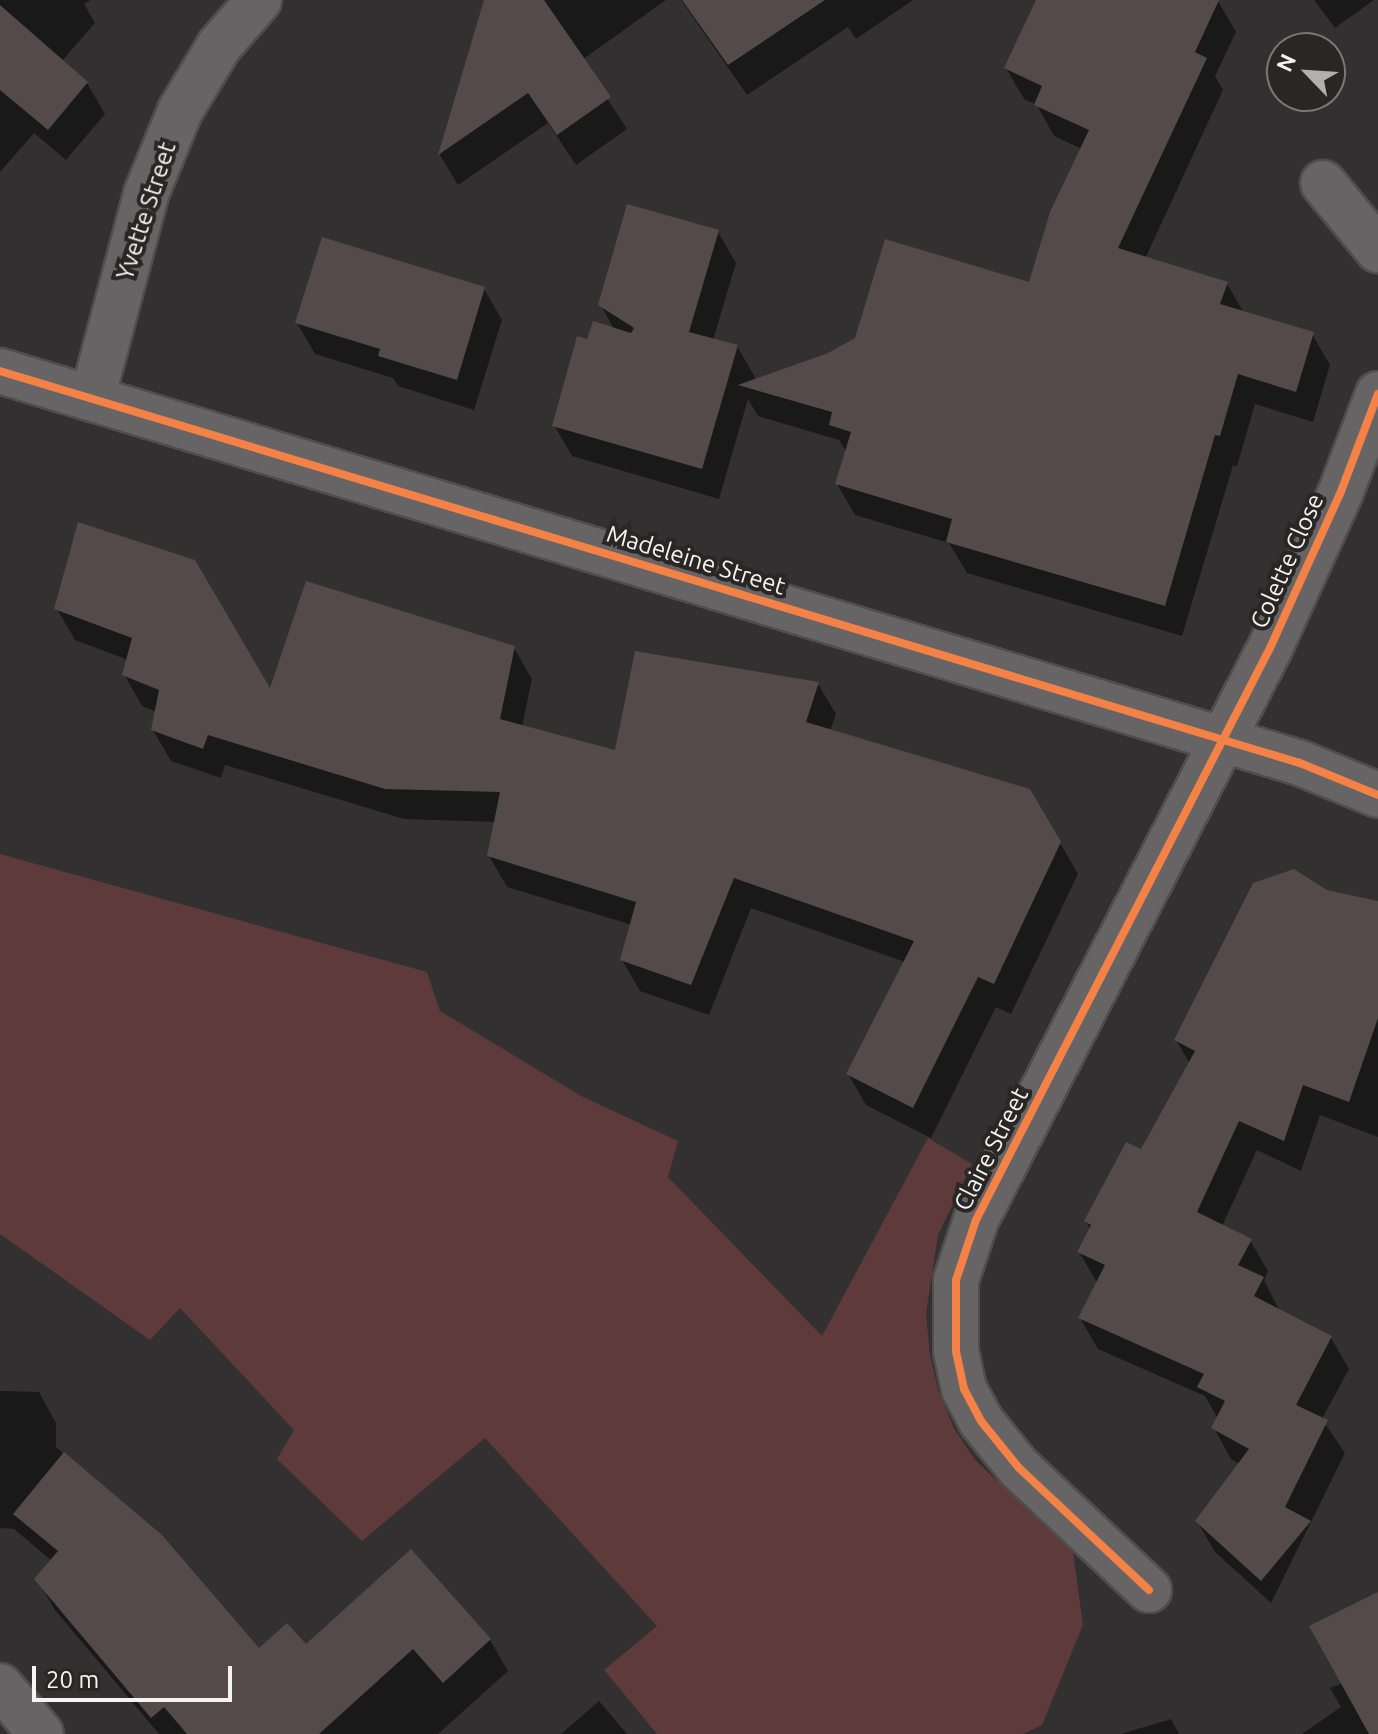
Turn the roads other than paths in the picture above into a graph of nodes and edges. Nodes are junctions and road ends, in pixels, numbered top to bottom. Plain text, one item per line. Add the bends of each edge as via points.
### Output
1 (259, 0) edge
2 (1323, 183) dead end
3 (1378, 250) edge
4 (0, 371) edge
5 (1378, 394) edge
6 (92, 399) junction
7 (1225, 740) junction
8 (1378, 795) edge
9 (1149, 1590) dead end
10 (0, 1686) edge
11 (41, 1734) edge

1 - 6 street, Yvette Street via 219,46 180,111 146,194
2 - 3 street
4 - 6 street, Madeleine Street
5 - 7 street, Colette Close via 1340,494
6 - 7 street, Madeleine Street
7 - 8 street, Madeleine Street
7 - 9 street, Claire Street via 976,1220 956,1280 956,1351 964,1389 981,1421 1019,1468
10 - 11 street

